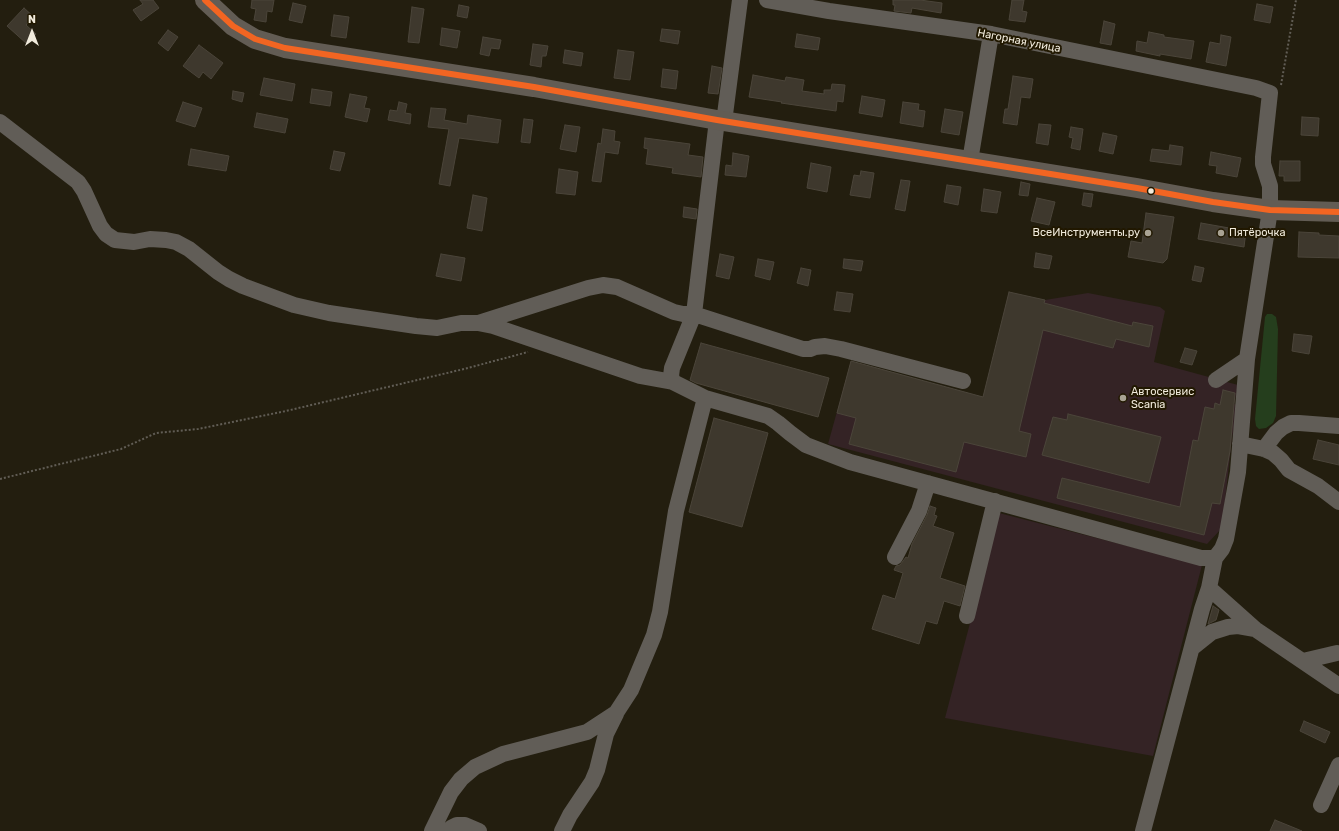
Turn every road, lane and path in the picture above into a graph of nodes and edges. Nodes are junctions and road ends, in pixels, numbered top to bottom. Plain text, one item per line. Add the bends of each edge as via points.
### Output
1 (205, 0) edge
2 (740, 0) edge
3 (767, 0) edge
4 (1296, 0) edge
5 (991, 34) junction
6 (1270, 93) junction
7 (721, 121) junction
8 (0, 122) edge
9 (970, 161) junction
10 (1270, 210) junction
11 (1339, 212) edge
12 (694, 314) junction
13 (478, 323) junction
14 (529, 352) dead end
15 (1247, 359) junction
16 (1216, 380) dead end
17 (963, 381) dead end
18 (673, 382) junction
19 (705, 398) junction
20 (1339, 426) edge
21 (1240, 444) junction
22 (1264, 449) junction
23 (0, 479) edge
24 (928, 483) junction
25 (995, 501) junction
26 (1339, 502) edge
27 (895, 557) dead end
28 (1215, 558) junction
29 (1209, 588) junction
30 (967, 616) dead end
31 (1255, 629) junction
32 (1192, 648) junction
33 (1337, 653) dead end
34 (1302, 661) junction
35 (1339, 686) edge
36 (616, 714) junction
37 (1339, 764) edge
38 (1321, 805) dead end
39 (432, 831) edge
40 (449, 831) edge
41 (479, 831) edge
42 (562, 831) edge
43 (1143, 831) edge

1 - 7 main road via 233,26 255,39 285,48 534,87
2 - 7 street
3 - 5 street, Нагорная улица
4 - 6 path via 1282,83 1278,92
5 - 6 street, Нагорная улица
5 - 9 street
6 - 10 street via 1263,157 1270,186
7 - 9 main road
7 - 12 street
8 - 13 street via 78,182 100,226 115,240 134,242 150,239 176,242 218,272 243,286 329,313 437,328 461,323
9 - 10 main road
10 - 11 main road
10 - 15 street
12 - 13 street via 674,312 617,287 603,285
12 - 17 street via 803,349 825,346 841,349
12 - 18 street via 672,368
13 - 18 street via 640,376
14 - 23 path via 286,411 198,429 156,433 121,449
15 - 16 street
15 - 21 street
18 - 19 street
19 - 24 street via 768,416 806,445 844,465
19 - 36 street via 676,511 654,635 631,690
20 - 22 street via 1291,423 1283,427
21 - 22 street
21 - 28 street via 1238,472 1226,539
22 - 26 street via 1273,453 1289,470 1312,482
24 - 25 street
24 - 27 street via 919,511
25 - 28 street via 1201,558
25 - 30 street
28 - 29 street
29 - 31 street
29 - 32 street
31 - 32 street via 1228,627 1212,632
31 - 34 street
32 - 43 street
33 - 34 street
34 - 35 street
36 - 39 street via 587,732 503,754 475,767 451,792
36 - 42 street via 606,734 592,782
37 - 38 street
40 - 41 street via 457,825 465,825

